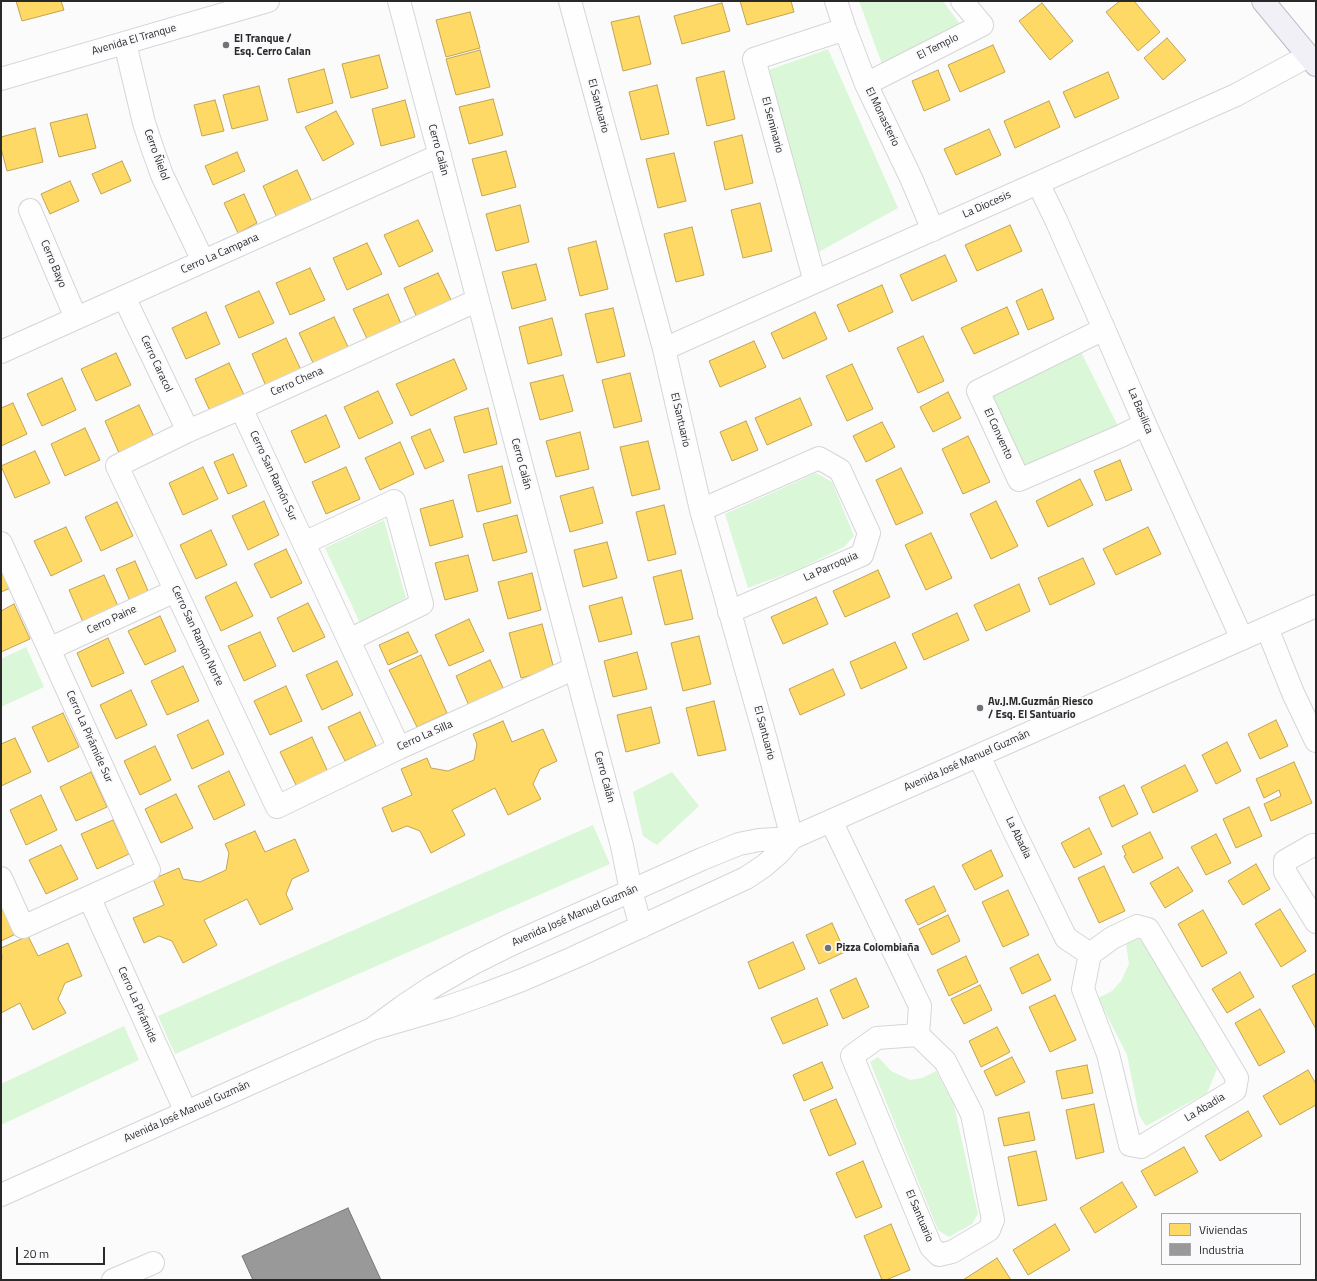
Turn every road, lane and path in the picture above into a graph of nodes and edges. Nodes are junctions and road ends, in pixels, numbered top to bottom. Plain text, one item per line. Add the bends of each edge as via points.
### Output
1 (268, 1) edge
2 (399, 1) edge
3 (570, 1) edge
4 (836, 1) edge
5 (962, 1) edge
6 (1263, 1) edge
7 (844, 29) junction
8 (125, 43) junction
9 (1312, 61) edge
10 (1, 79) edge
11 (866, 84) junction
12 (440, 155) junction
13 (1038, 182) junction
14 (30, 210) dead end
15 (933, 230) junction
16 (203, 262) junction
17 (815, 282) junction
18 (124, 296) junction
19 (478, 300) junction
20 (76, 318) junction
21 (1104, 329) junction
22 (664, 349) junction
23 (1, 352) edge
24 (241, 408) junction
25 (1145, 424) junction
26 (188, 431) junction
27 (116, 466) joint
28 (701, 510) junction
29 (1, 543) edge
30 (304, 543) junction
31 (175, 590) junction
32 (1316, 606) edge
33 (730, 612) junction
34 (1267, 628) junction
35 (1242, 638) junction
36 (349, 640) junction
37 (49, 649) junction
38 (575, 668) junction
39 (1316, 741) edge
40 (399, 748) junction
41 (979, 756) junction
42 (277, 807) joint
43 (831, 821) junction
44 (792, 838) junction
45 (1316, 845) edge
46 (1, 878) edge
47 (631, 891) junction
48 (89, 897) junction
49 (1316, 922) edge
50 (641, 927) junction
51 (1090, 954) junction
52 (372, 1029) junction
53 (918, 1035) junction
54 (186, 1112) junction
55 (1, 1195) edge
56 (153, 1262) dead end
57 (113, 1280) edge

1 - 8 street, Avenida El Tranque
2 - 12 street, Cerro Calán
3 - 22 street, El Santuario
4 - 7 street, El Monasterio
5 - 11 street, El Templo via 982,25
6 - 9 main road
7 - 11 street, El Monasterio
7 - 17 street, El Seminario via 754,59
8 - 10 street, Avenida El Tranque
8 - 16 street, Cerro Ñielol via 153,150
9 - 13 street, La Diocesis
11 - 15 street, El Monasterio
12 - 16 street, Cerro La Campana
12 - 19 street, Cerro Calán
13 - 15 street, La Diocesis
13 - 21 street, La Basilica
14 - 20 street, Cerro Bayo
15 - 17 street, La Diocesis
16 - 18 street, Cerro La Campana
17 - 22 street, La Diocesis
18 - 20 street, Cerro La Campana
18 - 26 street, Cerro Caracol
19 - 24 street, Cerro Chena
19 - 38 street, Cerro Calán
20 - 23 street, Cerro La Campana
21 - 25 street, La Basilica
21 - 25 street, El Convento via 978,391 1019,480
22 - 28 street, El Santuario
24 - 26 street, Cerro Chena
24 - 30 street, Cerro San Ramón Sur
25 - 35 street, La Basilica
26 - 27 street, Cerro Chena
27 - 31 street, Cerro San Ramón Norte
28 - 33 street, El Santuario
28 - 33 street, La Parroquia via 819,458 840,470 869,533 862,555
29 - 37 street, Cerro La Pirámide Sur
30 - 36 street, Cerro San Ramón Sur
30 - 36 street via 394,501 422,604
31 - 37 street, Cerro Paine
31 - 42 street, Cerro San Ramón Norte
32 - 34 street, Avenida José Manuel Guzmán
33 - 44 street, El Santuario
34 - 35 street, Avenida José Manuel Guzmán
34 - 39 street via 1293,693
35 - 41 street, Avenida José Manuel Guzmán
36 - 40 street, Cerro San Ramón Sur
37 - 48 street, Cerro La Pirámide Sur via 149,870
38 - 40 street, Cerro La Silla
38 - 47 street, Cerro Calán via 622,846
40 - 42 street, Cerro La Silla
41 - 43 street, Avenida José Manuel Guzmán
41 - 51 street, La Abadia via 1066,938
43 - 44 street, Avenida José Manuel Guzmán
43 - 53 street via 920,1006
44 - 47 street, Avenida José Manuel Guzmán via 738,844
44 - 50 street, Avenida José Manuel Guzmán via 779,853 746,878
45 - 49 street via 1285,861 1286,872
46 - 48 street via 23,927
47 - 50 street, Cerro Calán
47 - 52 street, Avenida José Manuel Guzmán via 472,964 432,987
48 - 54 street, Cerro La Pirámide
50 - 52 street, Avenida José Manuel Guzmán via 493,991
51 - 51 street, La Abadia via 1083,989 1108,1054 1130,1145 1141,1147 1235,1090 1237,1078 1148,929 1137,926 1112,938
52 - 54 street, Avenida José Manuel Guzmán
53 - 53 street, El Santuario via 946,1061 972,1114 993,1220 989,1230 952,1252 939,1255 931,1247 852,1056 877,1038
54 - 55 street, Avenida José Manuel Guzmán
56 - 57 street

